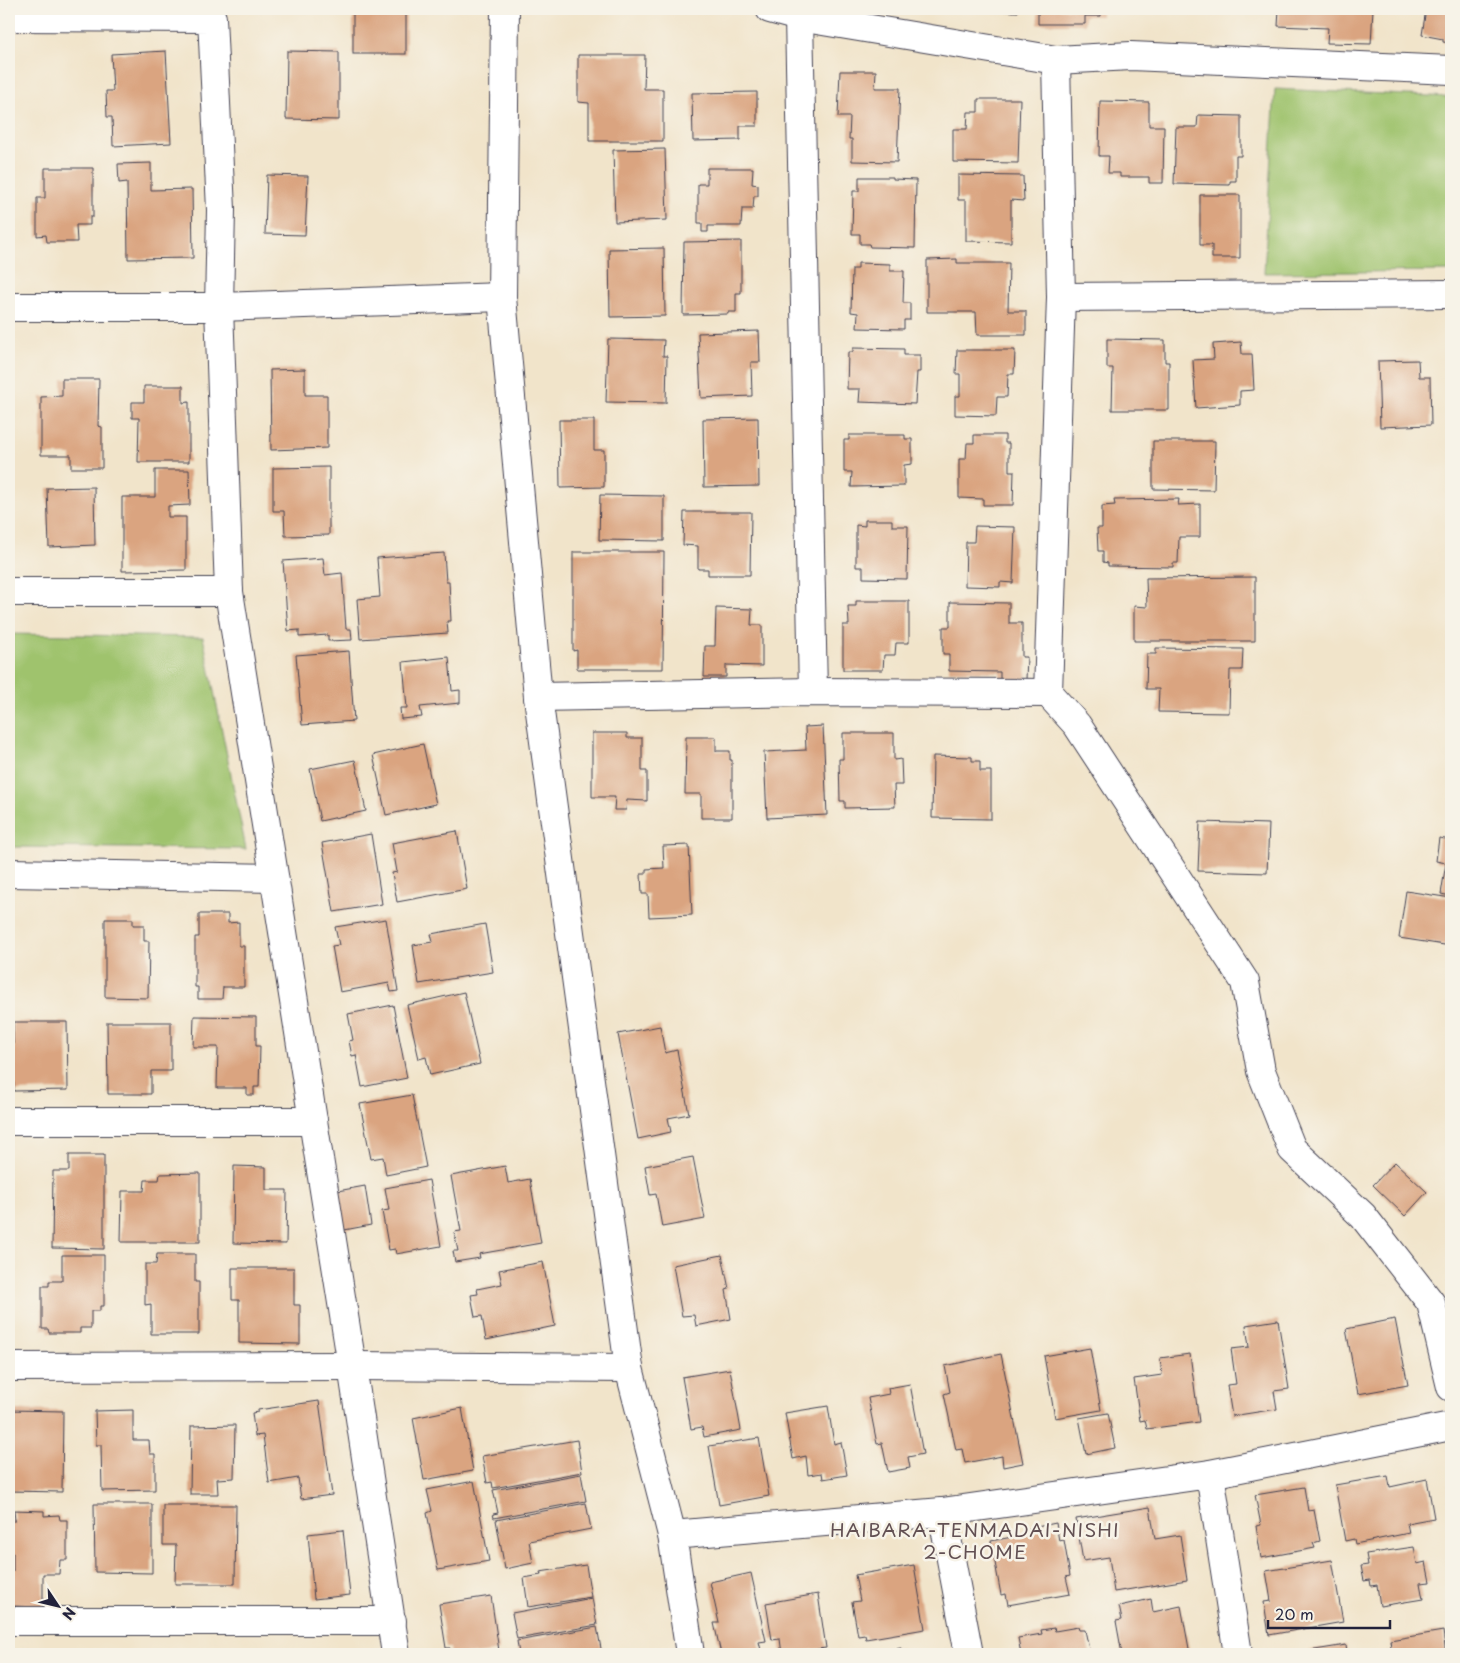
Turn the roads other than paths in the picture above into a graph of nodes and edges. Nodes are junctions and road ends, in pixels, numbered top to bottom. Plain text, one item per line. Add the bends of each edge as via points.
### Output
1 (505, 9) edge
2 (770, 9) edge
3 (9, 17) edge
4 (798, 17) junction
5 (1056, 60) junction
6 (1451, 70) edge
7 (1451, 294) edge
8 (502, 297) junction
9 (1061, 297) junction
10 (9, 307) edge
11 (220, 307) junction
12 (9, 592) edge
13 (229, 592) junction
14 (812, 692) junction
15 (1048, 693) junction
16 (538, 697) junction
17 (9, 874) edge
18 (274, 878) junction
19 (9, 1121) edge
20 (313, 1121) junction
21 (9, 1366) edge
22 (352, 1366) junction
23 (629, 1368) junction
24 (1451, 1387) edge
25 (1451, 1426) edge
26 (1210, 1474) junction
27 (942, 1512) junction
28 (672, 1535) junction
29 (9, 1621) edge
30 (392, 1621) junction
31 (396, 1654) edge
32 (690, 1654) edge
33 (969, 1654) edge
34 (1238, 1654) edge

1 - 8 street
2 - 4 street
3 - 11 street via 212,18 220,210
4 - 5 street
4 - 14 street
5 - 6 street via 1131,56
5 - 9 street
7 - 9 street
8 - 11 street
8 - 16 street
9 - 15 street
10 - 11 street
11 - 13 street
12 - 13 street
13 - 18 street
14 - 15 street
14 - 16 street
15 - 24 street via 1077,726 1245,982 1261,1071 1292,1148 1363,1216 1431,1303
16 - 23 street
17 - 18 street
18 - 20 street
19 - 20 street
20 - 22 street
21 - 22 street
22 - 23 street
22 - 30 street
23 - 28 street
25 - 26 street
26 - 27 street
26 - 34 street
27 - 28 street
27 - 33 street
28 - 32 street
29 - 30 street
30 - 31 street

